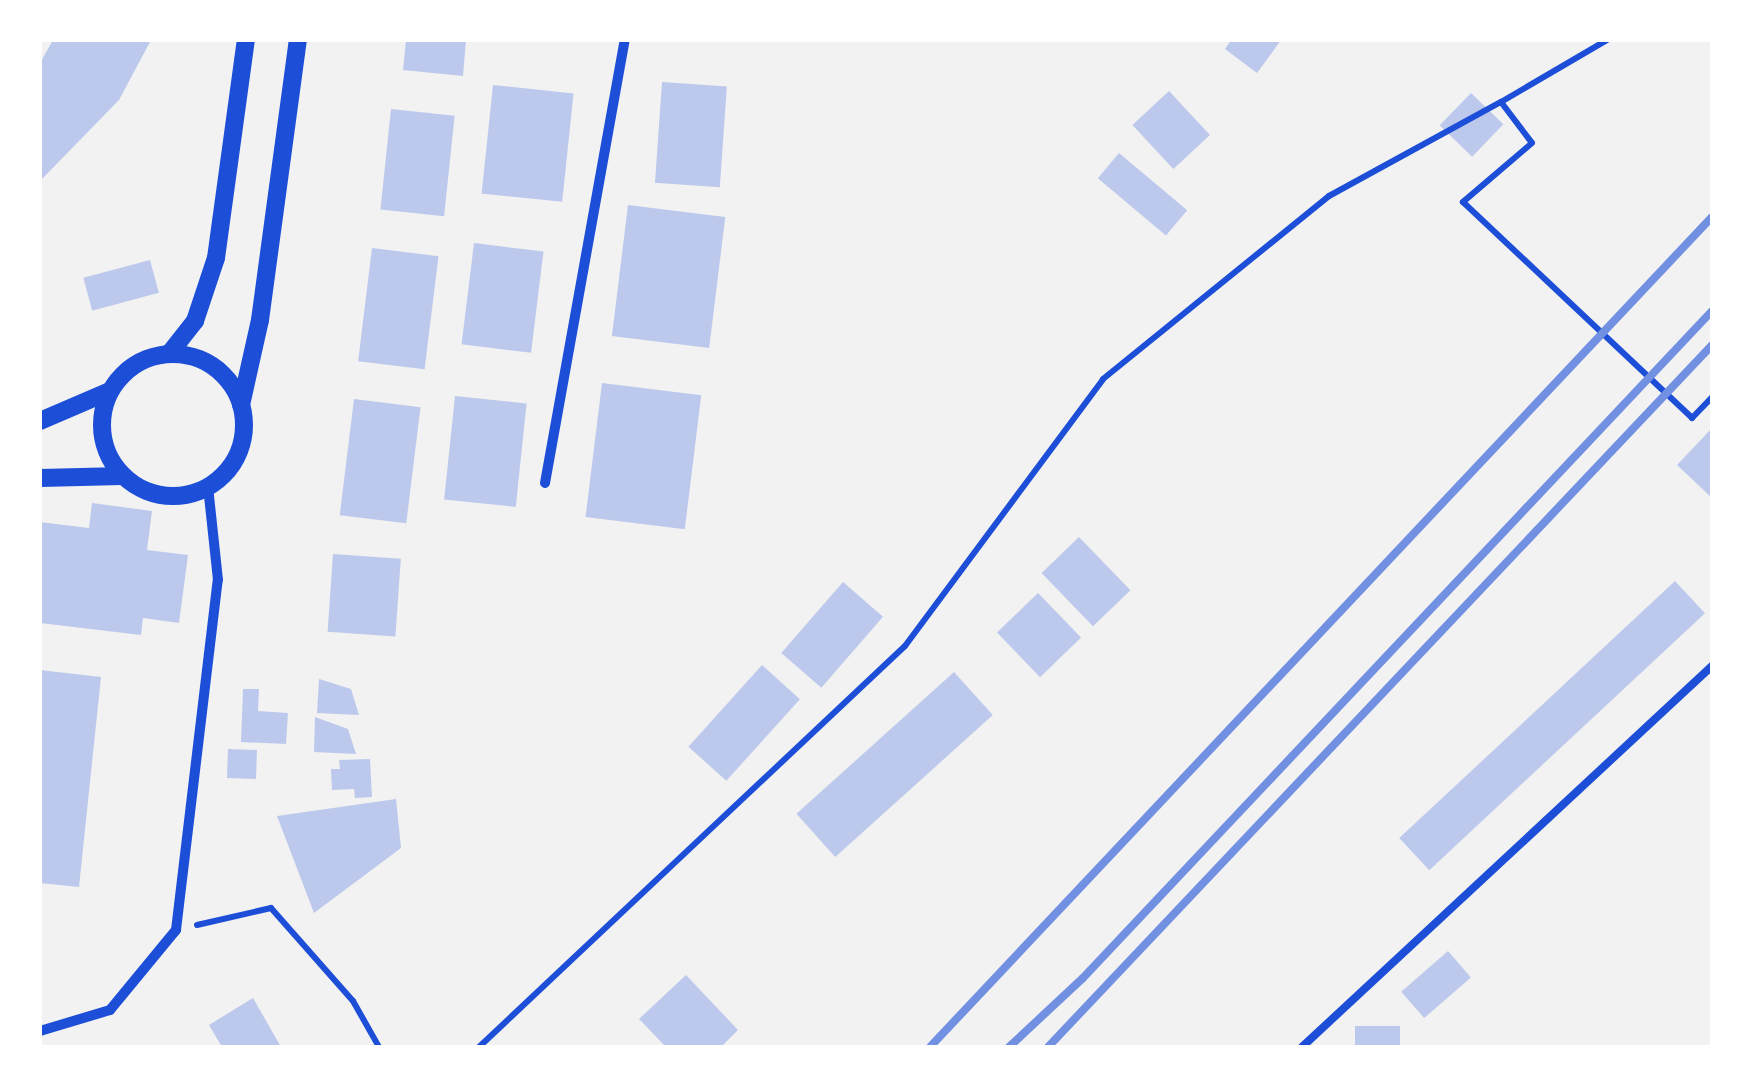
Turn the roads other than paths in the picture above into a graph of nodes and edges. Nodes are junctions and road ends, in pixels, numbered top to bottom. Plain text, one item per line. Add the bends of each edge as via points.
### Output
1 (246, 40) edge
2 (298, 40) edge
3 (625, 40) edge
4 (168, 354) junction
5 (110, 390) junction
6 (241, 405) junction
7 (40, 421) edge
8 (122, 476) junction
9 (40, 478) edge
10 (544, 483) dead end
11 (208, 487) junction
12 (1712, 666) edge
13 (40, 1031) edge
14 (1302, 1047) edge

1 - 4 street via 216,258 196,320
2 - 6 street via 260,320
3 - 10 street
4 - 5 street via 135,365
4 - 6 street via 213,366
5 - 7 street
5 - 8 street via 102,435
6 - 11 street via 238,452
8 - 9 street
8 - 11 street via 163,496
11 - 13 street via 218,580 176,930 110,1010
12 - 14 lane

